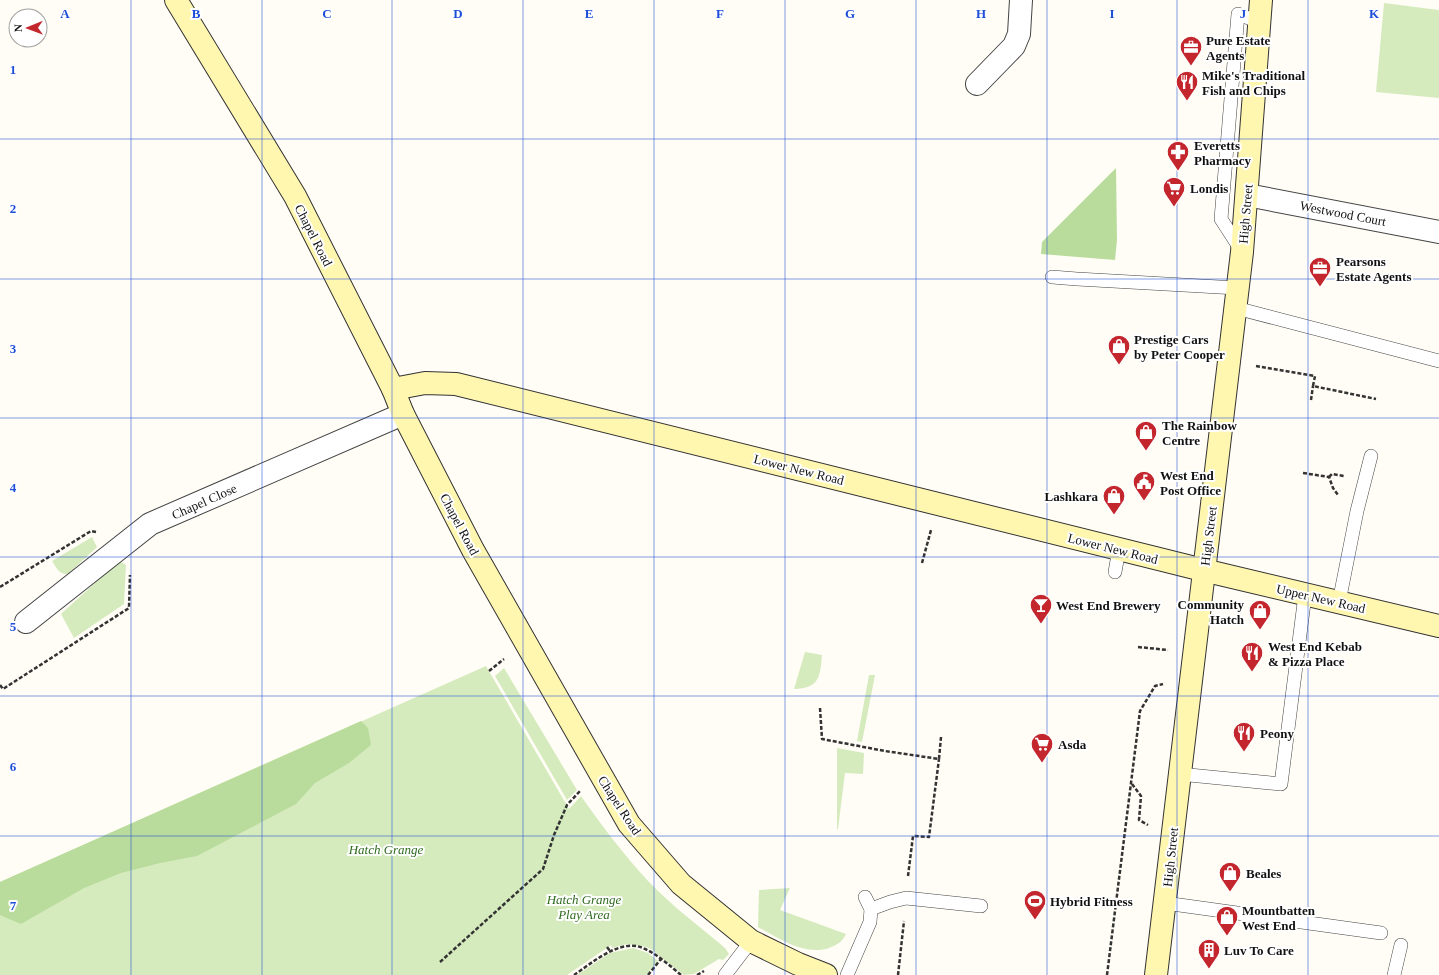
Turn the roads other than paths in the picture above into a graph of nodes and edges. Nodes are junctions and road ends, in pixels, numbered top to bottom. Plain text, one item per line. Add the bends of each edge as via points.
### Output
1 (176, 0) edge
2 (1020, 0) edge
3 (1261, 0) edge
4 (1259, 22) junction
5 (977, 84) dead end
6 (1247, 195) junction
7 (1439, 232) edge
8 (1242, 252) junction
9 (1052, 277) dead end
10 (1236, 298) junction
11 (1439, 361) edge
12 (393, 389) junction
13 (403, 414) junction
14 (1371, 456) dead end
15 (1119, 549) junction
16 (1203, 570) junction
17 (1115, 572) dead end
18 (1304, 595) junction
19 (1339, 602) junction
20 (26, 622) dead end
21 (1439, 626) edge
22 (1179, 774) junction
23 (865, 897) dead end
24 (1165, 903) junction
25 (981, 906) dead end
26 (872, 909) junction
27 (1381, 933) dead end
28 (751, 941) junction
29 (1401, 945) dead end
30 (726, 975) edge
31 (826, 975) edge
32 (847, 975) edge
33 (1156, 975) edge
34 (1394, 975) edge

1 - 12 street, Chapel Road via 295,196
2 - 5 street via 1019,34 1014,46
3 - 4 street, High Street
4 - 6 street, High Street
4 - 8 lane via 1238,14 1221,219
6 - 7 street, Westwood Court
6 - 8 street, High Street
8 - 10 street, High Street
9 - 10 lane
10 - 11 lane
10 - 16 street, High Street
12 - 13 street, Chapel Road
12 - 15 street, Lower New Road via 425,384 456,384
13 - 20 street, Chapel Close via 150,524
13 - 28 street, Chapel Road via 473,550 629,824 681,884
14 - 19 lane
15 - 16 street, Lower New Road
15 - 17 lane
16 - 18 street, Upper New Road
16 - 22 street, High Street
18 - 19 street, Upper New Road
18 - 22 lane via 1281,784
19 - 21 street, Upper New Road
22 - 24 street, High Street
23 - 26 lane
24 - 27 lane
24 - 33 street, High Street
25 - 26 lane via 906,898
26 - 32 lane via 870,922
28 - 30 lane
28 - 31 street, Chapel Road
29 - 34 lane

